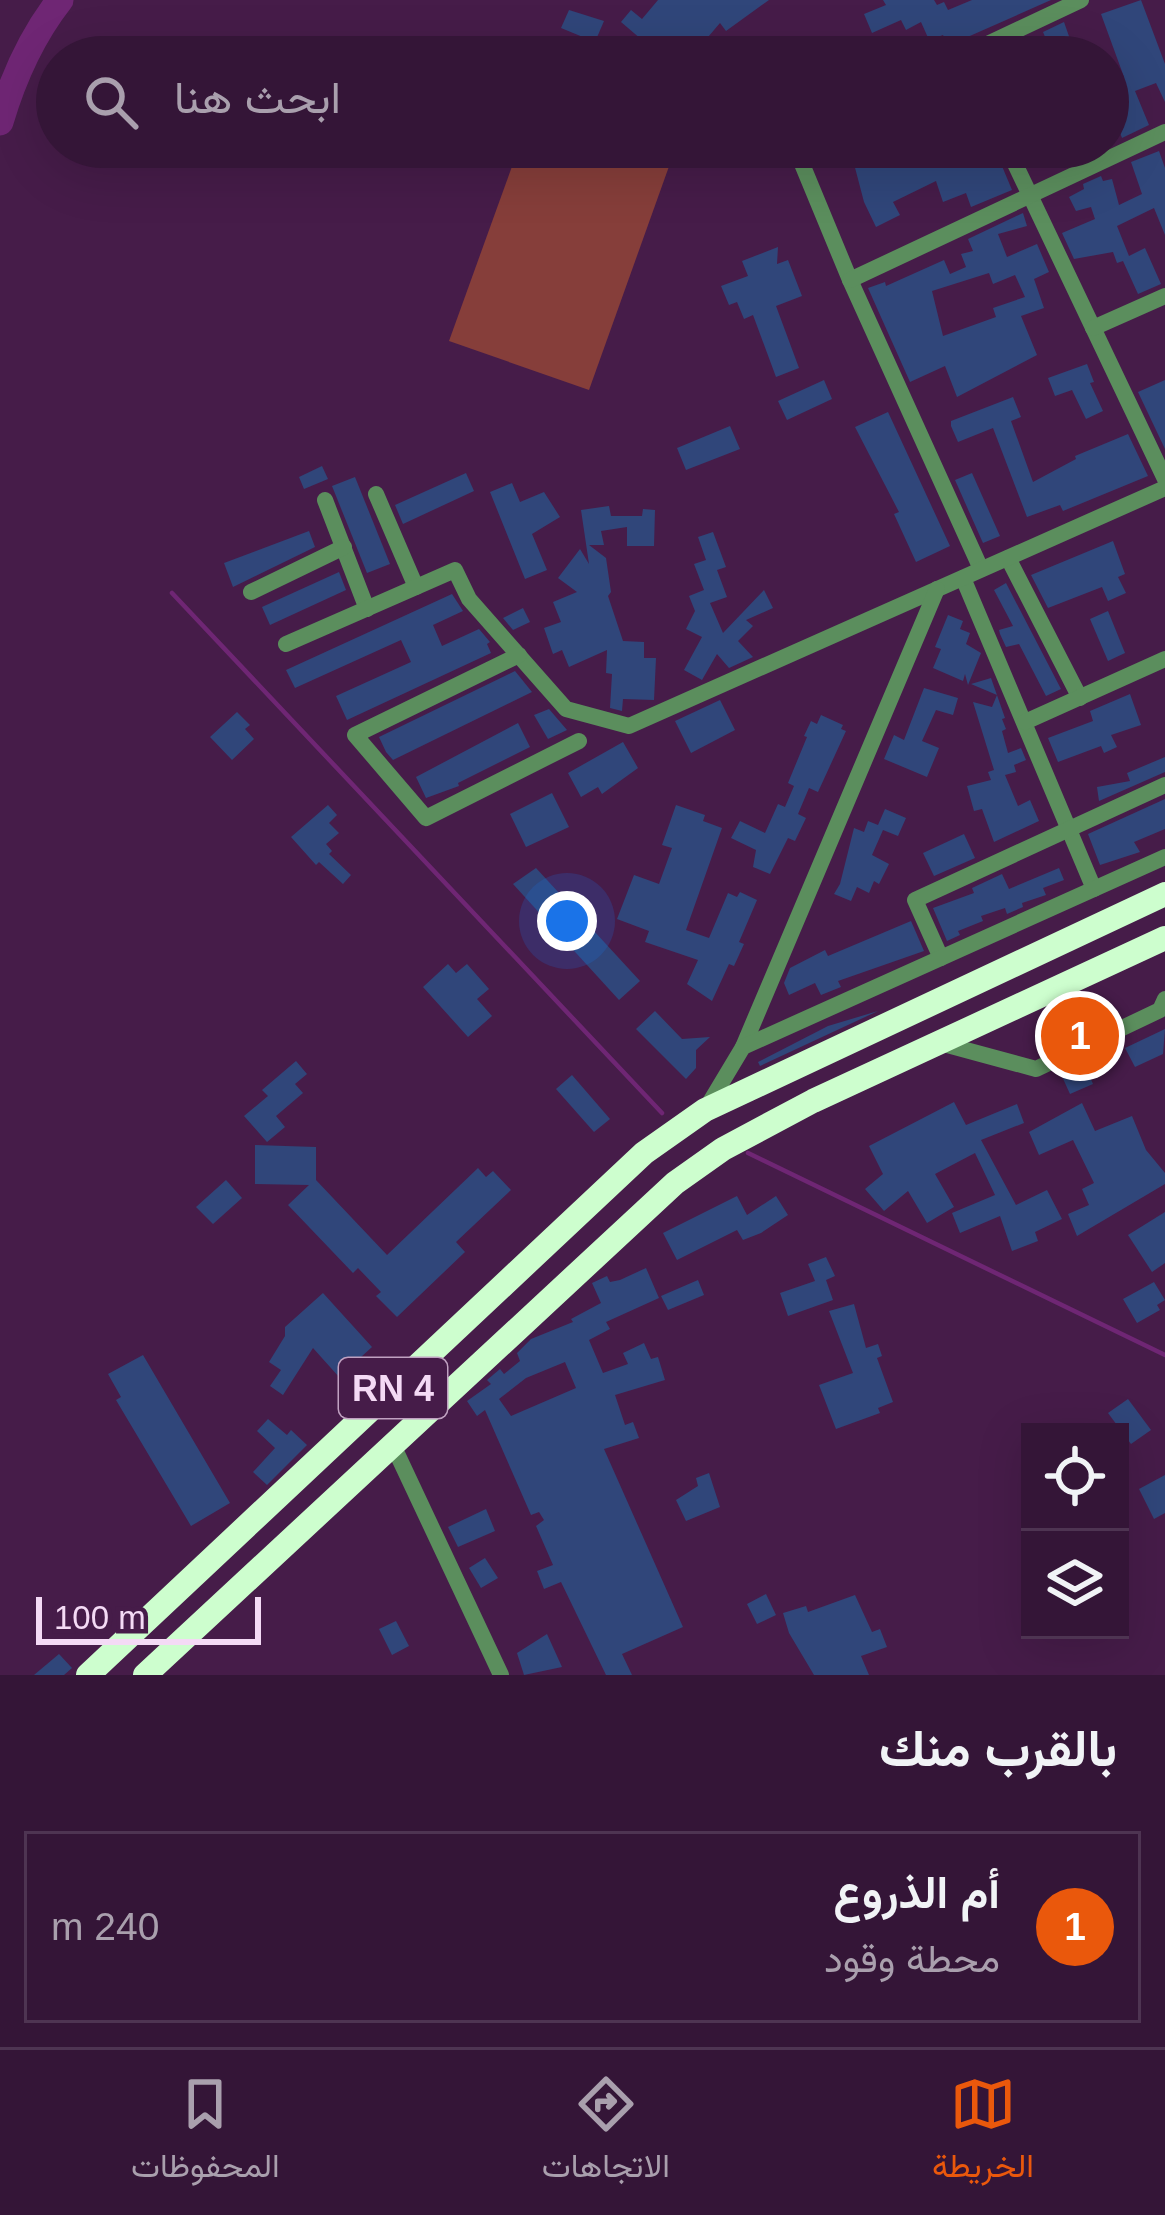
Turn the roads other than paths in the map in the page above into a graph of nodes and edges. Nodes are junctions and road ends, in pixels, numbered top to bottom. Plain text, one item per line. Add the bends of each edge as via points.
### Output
1 (1082, 0) edge
2 (1006, 36) edge
3 (1165, 132) edge
4 (1129, 149) edge
5 (804, 168) edge
6 (1017, 168) edge
7 (1089, 168) edge
8 (1030, 196) junction
9 (850, 280) junction
10 (1165, 296) edge
11 (1093, 328) junction
12 (1165, 483) edge
13 (376, 494) dead end
14 (325, 500) dead end
15 (344, 548) junction
16 (1008, 558) junction
17 (982, 569) junction
18 (962, 578) junction
19 (416, 587) junction
20 (937, 589) junction
21 (251, 592) dead end
22 (368, 609) junction
23 (286, 644) dead end
24 (519, 655) junction
25 (1165, 659) edge
26 (1080, 698) junction
27 (1025, 722) junction
28 (579, 741) dead end
29 (1165, 785) edge
30 (1070, 829) junction
31 (1165, 857) edge
32 (1094, 889) junction
33 (1165, 894) edge
34 (1165, 938) edge
35 (941, 958) junction
36 (1165, 999) edge
37 (939, 1043) junction
38 (742, 1047) junction
39 (705, 1110) junction
40 (392, 1443) junction
41 (88, 1675) edge
42 (145, 1675) edge
43 (501, 1675) edge

1 - 2 street
3 - 4 street
5 - 9 street
6 - 8 street
7 - 8 street
8 - 9 street
8 - 11 street
9 - 17 street
10 - 11 street
11 - 12 street
12 - 16 street
13 - 19 street
14 - 15 street
15 - 21 street
15 - 22 street
16 - 17 street
16 - 26 street
17 - 18 street
18 - 20 street
18 - 27 street
19 - 22 street
19 - 24 street via 455,570
20 - 24 street via 629,726 566,709
20 - 38 street
22 - 23 street
24 - 28 street via 355,735 426,818
25 - 26 street
26 - 27 street
27 - 30 street
29 - 30 street
30 - 32 street
30 - 35 street via 915,901
31 - 32 street
32 - 35 street
33 - 39 highway, RN 4
34 - 37 highway, RN 4
35 - 38 street
36 - 37 street via 1160,1010 1036,1070
37 - 40 highway, RN 4 via 812,1101 691,1172
38 - 39 street
39 - 41 highway, RN 4 via 644,1153
40 - 42 highway, RN 4
40 - 43 street

